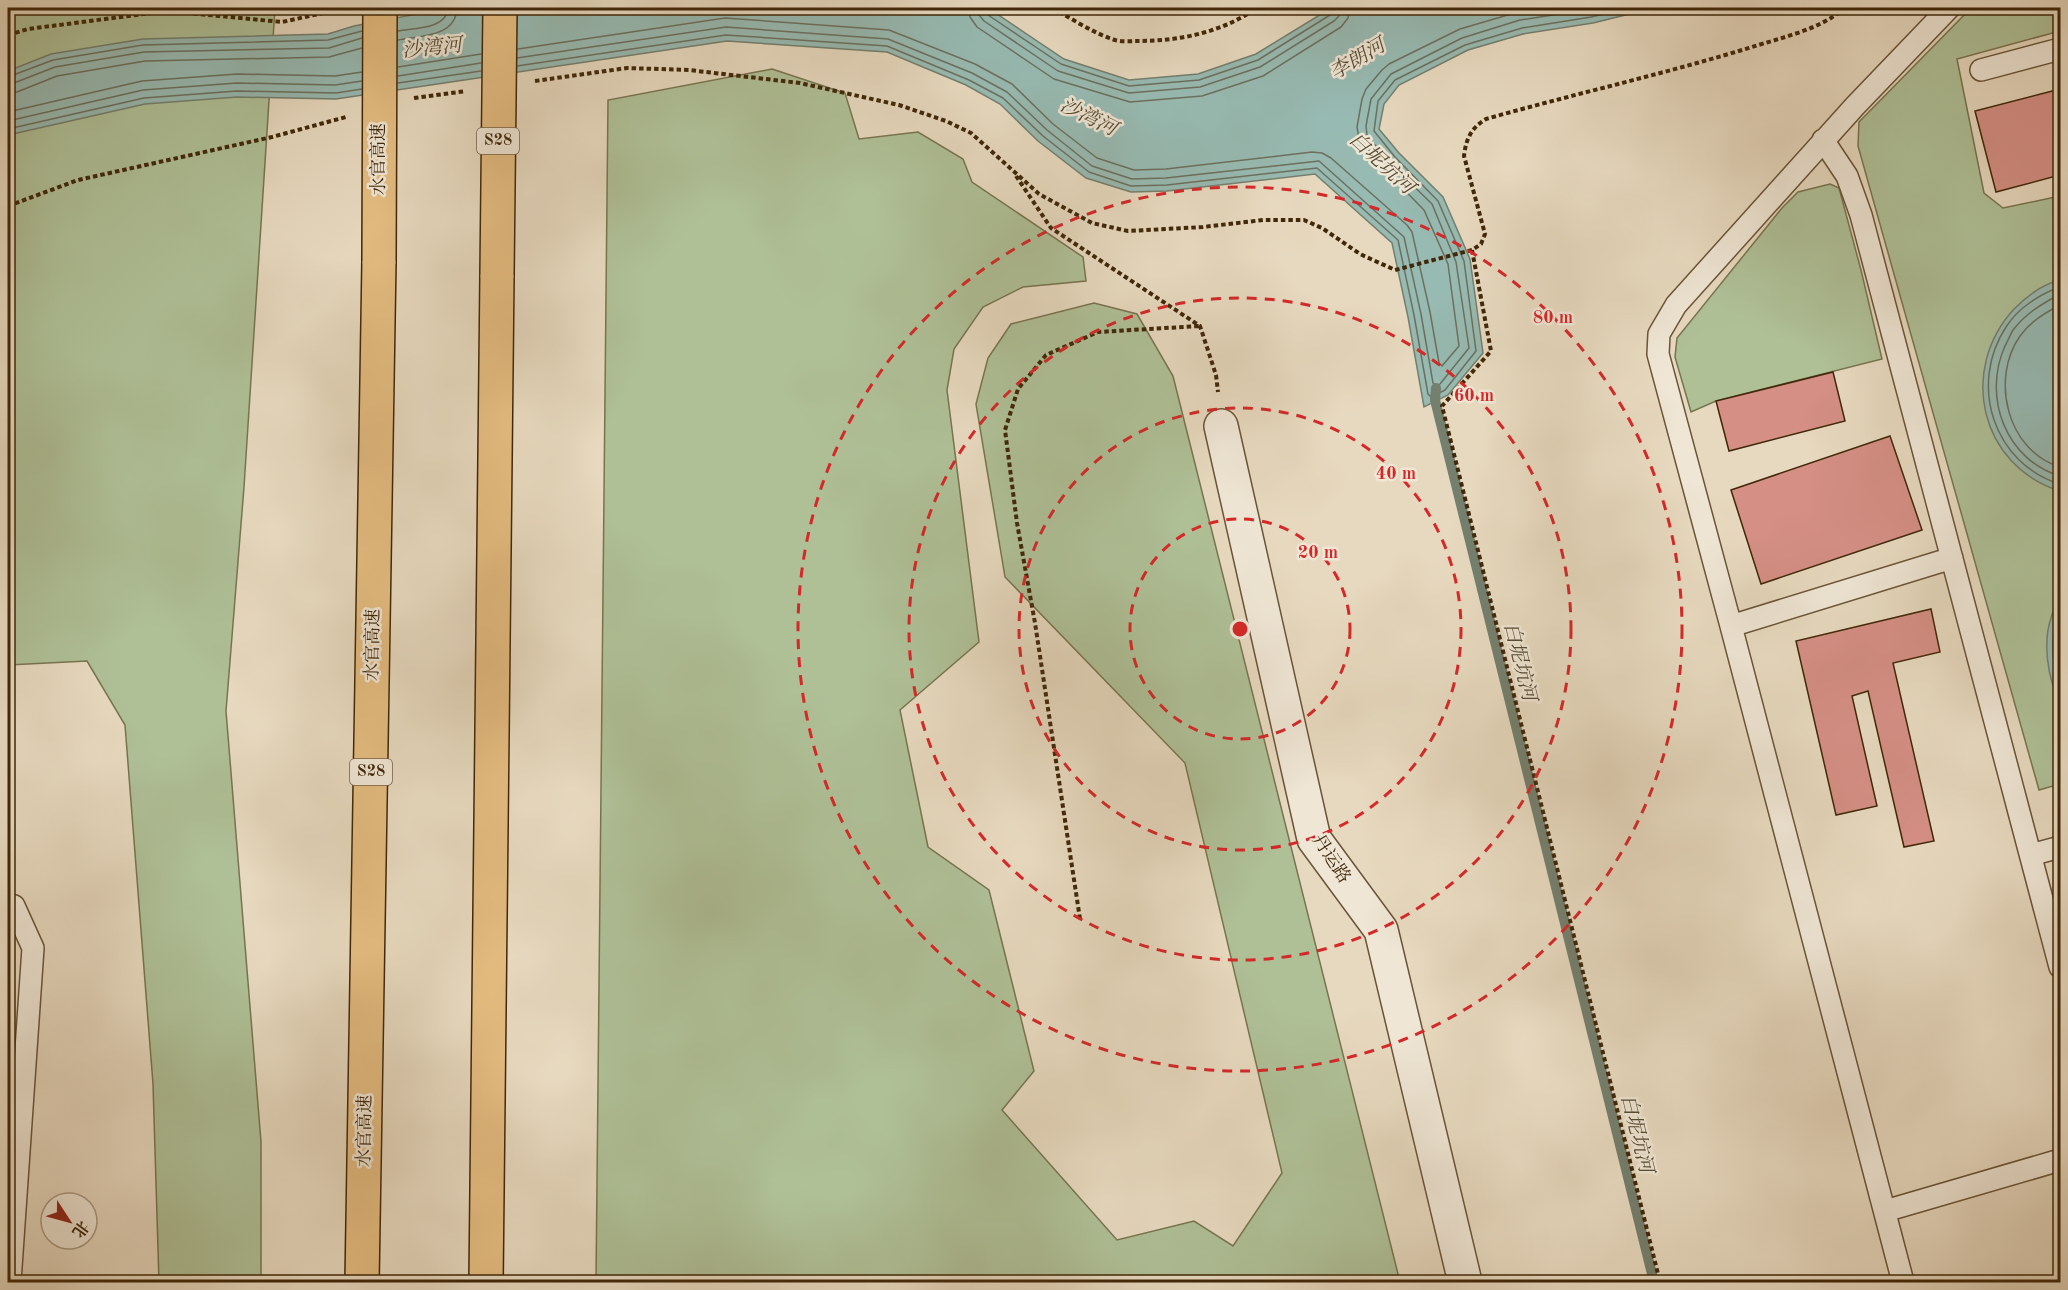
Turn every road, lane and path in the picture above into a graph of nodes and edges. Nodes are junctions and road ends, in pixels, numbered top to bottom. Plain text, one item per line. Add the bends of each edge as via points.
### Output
1 (349, 8) edge
2 (381, 8) edge
3 (500, 8) edge
4 (1053, 8) edge
5 (1257, 8) edge
6 (1844, 8) edge
7 (1949, 8) edge
8 (8, 35) edge
9 (2061, 48) edge
10 (1981, 70) dead end
11 (524, 82) dead end
12 (467, 91) dead end
13 (410, 99) dead end
14 (352, 115) dead end
15 (1823, 140) junction
16 (1013, 172) junction
17 (8, 206) edge
18 (1472, 250) junction
19 (1200, 326) junction
20 (1221, 426) joint
21 (1952, 558) junction
22 (1731, 626) junction
23 (2061, 847) edge
24 (2031, 855) junction
25 (8, 904) edge
26 (1080, 919) dead end
27 (2061, 967) edge
28 (2061, 1160) edge
29 (1885, 1211) junction
30 (10, 1282) edge
31 (362, 1282) edge
32 (486, 1282) edge
33 (1465, 1282) edge
34 (1660, 1282) edge
35 (1903, 1282) edge

1 - 8 path via 282,22 167,11
2 - 31 highway, 水官高速 / S28, bridge
3 - 32 highway, S28, bridge
4 - 5 path via 1117,41 1158,41 1198,35 1228,25
6 - 18 path via 1798,33 1485,119 1467,140 1464,156 1485,234 1481,244
7 - 15 lane
9 - 10 lane
11 - 16 path via 627,68 689,70 800,82 899,105 946,121 971,133
12 - 13 path
14 - 17 path via 78,180
15 - 21 lane via 1846,176 1861,215
15 - 22 lane via 1676,305 1659,334 1658,354
16 - 18 path via 1039,194 1092,223 1128,231 1304,220 1395,270
16 - 19 path via 1051,228
18 - 34 path via 1491,351 1442,406
19 - 20 path via 1216,375
19 - 26 path via 1098,332 1046,355 1018,389 1005,430
20 - 33 street, 丹运路 via 1314,839 1381,930
21 - 22 lane
21 - 24 lane
22 - 29 lane
23 - 24 lane
24 - 27 lane
25 - 30 lane via 14,906 33,948
28 - 29 lane
29 - 35 lane

